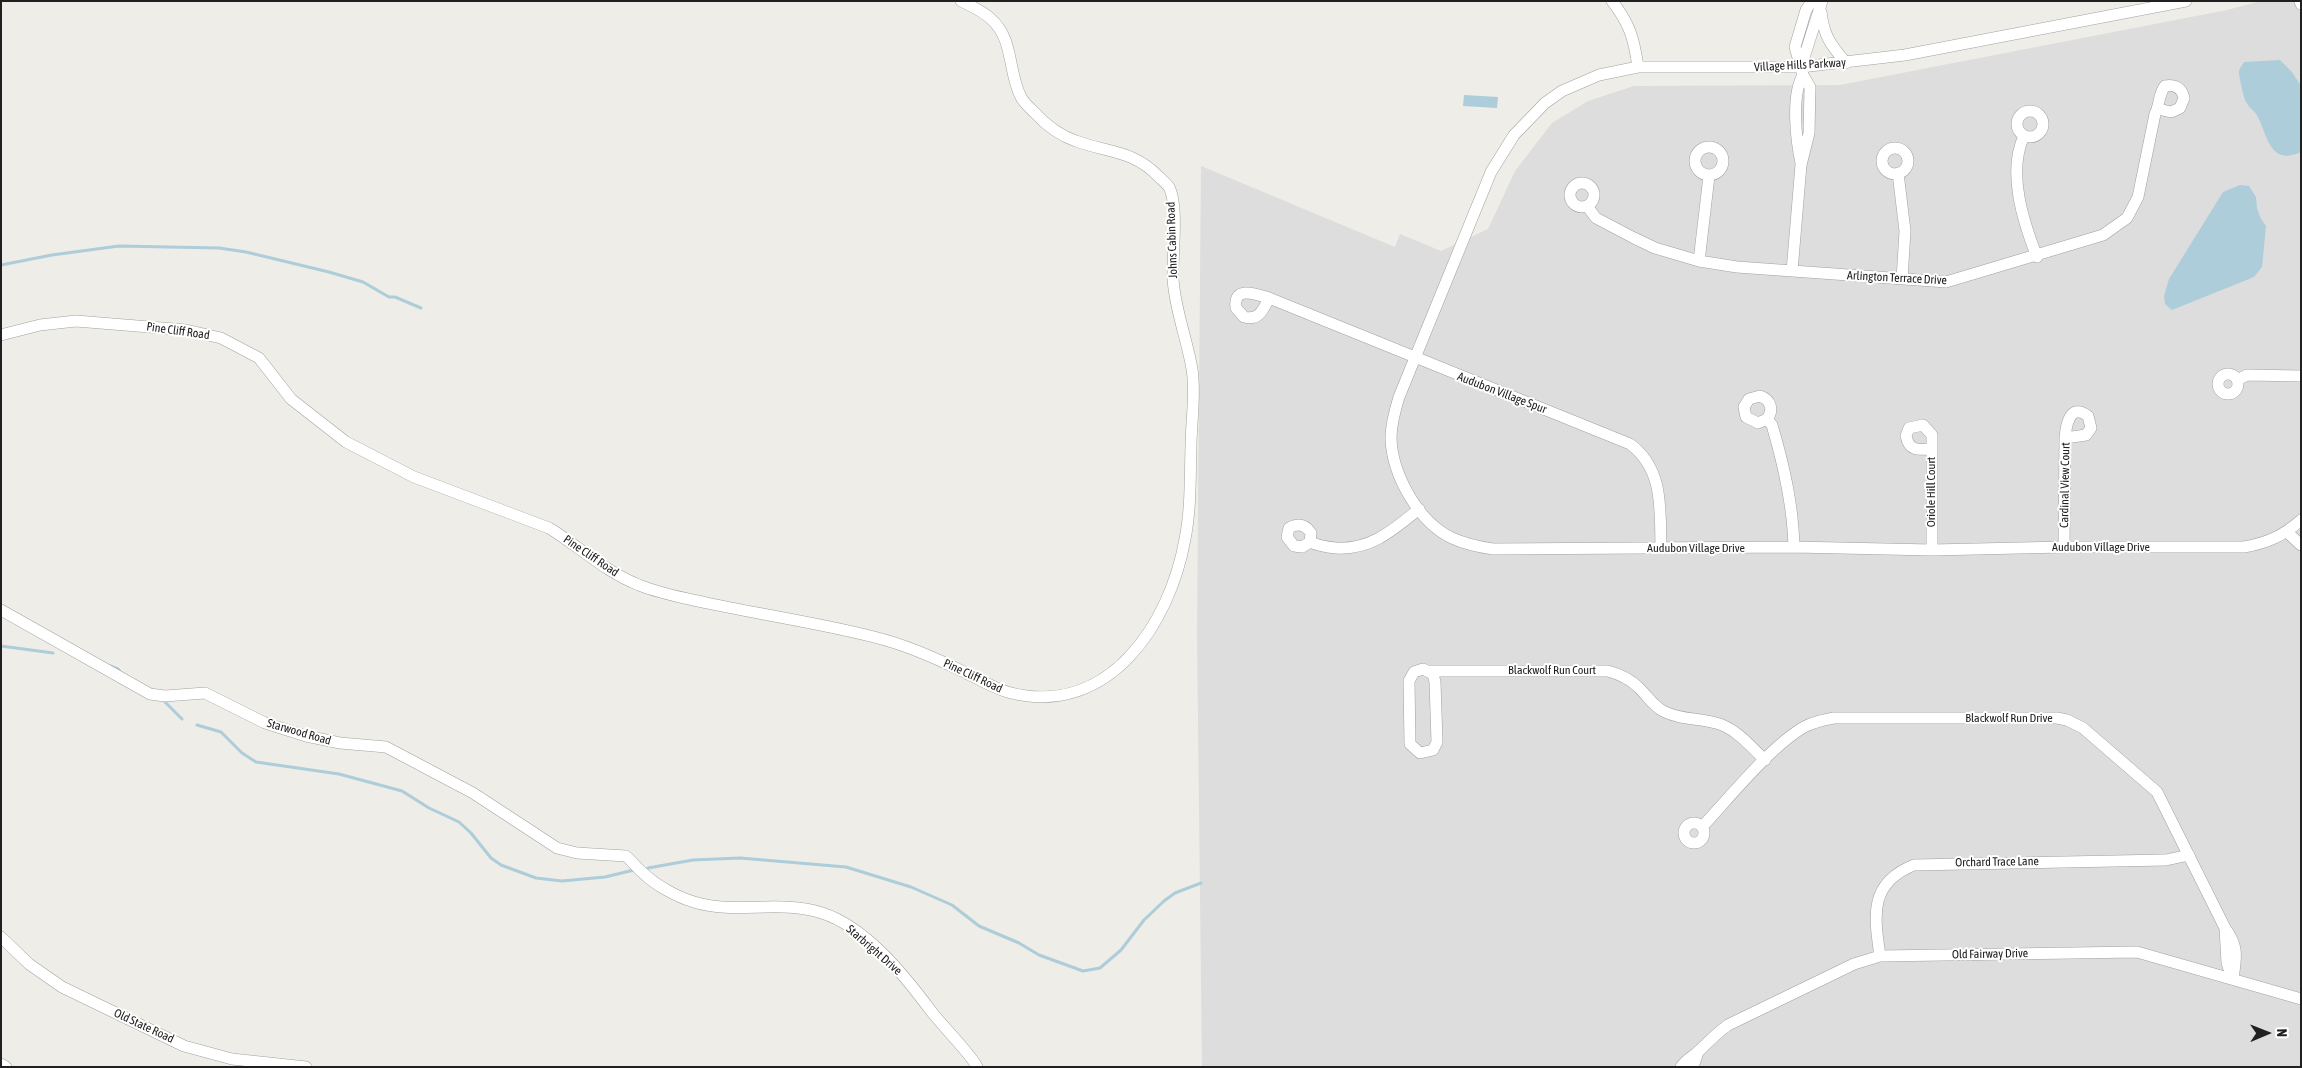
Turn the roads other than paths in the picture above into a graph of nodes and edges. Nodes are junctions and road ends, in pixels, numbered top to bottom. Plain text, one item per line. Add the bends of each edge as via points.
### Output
1 (961, 1) edge
2 (1612, 1) edge
3 (1812, 1) edge
4 (2186, 1) edge
5 (2165, 3) edge
6 (1821, 6) edge
7 (1846, 63) junction
8 (1638, 67) junction
9 (1802, 71) junction
10 (2158, 108) dead end
11 (2024, 136) dead end
12 (1898, 173) dead end
13 (1709, 176) dead end
14 (1587, 206) dead end
15 (1476, 209) joint
16 (2037, 257) junction
17 (1698, 261) junction
18 (1792, 271) junction
19 (1902, 279) junction
20 (1268, 298) dead end
21 (1, 335) edge
22 (1414, 359) junction
23 (2301, 376) edge
24 (2237, 380) dead end
25 (1767, 420) dead end
26 (2065, 438) junction
27 (1931, 449) junction
28 (1419, 509) junction
29 (2301, 520) edge
30 (2287, 532) junction
31 (1310, 542) dead end
32 (2301, 546) edge
33 (1794, 547) junction
34 (2064, 547) junction
35 (1661, 548) junction
36 (1932, 550) junction
37 (1173, 588) joint
38 (1, 610) edge
39 (1430, 671) junction
40 (1766, 760) junction
41 (1702, 828) dead end
42 (2189, 854) junction
43 (626, 856) joint
44 (1, 937) edge
45 (1880, 956) junction
46 (2233, 979) junction
47 (2301, 999) edge
48 (1698, 1052) junction
49 (1, 1064) edge
50 (6, 1067) edge
51 (306, 1067) edge
52 (977, 1067) edge
53 (988, 1067) edge
54 (1681, 1067) edge
55 (1693, 1067) edge

1 - 37 street, Johns Cabin Road via 992,19 1004,34 1020,97 1044,122 1073,140 1137,158 1169,187 1173,208 1173,281 1192,372 1189,512
2 - 8 street via 1626,19
3 - 9 street via 1797,36 1795,51
4 - 5 street, Village Hills Parkway
5 - 7 street, Village Hills Parkway via 1905,55
6 - 7 street via 1824,32
6 - 9 street
7 - 9 street, Village Hills Parkway
8 - 9 street, Village Hills Parkway
8 - 15 street, Village Hills Parkway via 1599,75 1562,91 1545,103 1514,135 1491,172
9 - 18 street via 1810,87 1809,133 1801,165
10 - 16 street, Arlington Terrace Drive via 2138,196 2127,218 2104,235
11 - 16 street via 2017,160 2020,191 2024,223
12 - 19 street via 1904,230
13 - 17 street
14 - 17 street, Arlington Terrace Drive via 1596,218 1634,238
15 - 22 street, Audubon Village Drive
16 - 19 street, Arlington Terrace Drive via 1946,282
17 - 18 street, Arlington Terrace Drive
18 - 19 street, Arlington Terrace Drive
20 - 22 street, Audubon Village Spur
21 - 37 street, Pine Cliff Road via 40,325 76,321 186,330 221,338 258,358 291,399 346,442 414,477 549,528 634,584 660,593 826,625 905,644 1008,692 1051,696 1074,693 1098,683 1138,648
22 - 28 street, Audubon Village Drive via 1395,412 1391,438 1398,474
22 - 35 street, Audubon Village Spur via 1618,439 1638,450 1656,481
23 - 24 street via 2247,375
25 - 33 street via 1772,425 1787,480 1793,511
26 - 26 street, Cardinal View Court via 2070,415 2078,412 2088,416 2091,424 2086,435
26 - 34 street, Cardinal View Court
27 - 27 street, Oriole Hill Court via 1932,435 1927,427 1918,424 1909,428 1906,436 1908,445 1916,450
27 - 36 street, Oriole Hill Court
28 - 31 street via 1386,536 1362,546 1322,547
28 - 35 street, Audubon Village Drive via 1451,537 1486,548
29 - 30 street, Audubon Village Drive
30 - 32 street
30 - 34 street, Audubon Village Drive via 2272,540 2244,547
33 - 35 street, Audubon Village Drive
33 - 36 street, Audubon Village Drive
34 - 36 street, Audubon Village Drive
38 - 43 street, Starwood Road via 150,694 205,694 265,723 306,736 340,743 386,746 481,798 557,848 577,853
39 - 39 street, Blackwolf Run Court via 1418,670 1409,681 1410,744 1420,753 1433,750 1437,742 1435,682
39 - 40 street, Blackwolf Run Court via 1608,671 1638,687 1654,706 1669,714 1726,727 1737,733
40 - 41 street, Blackwolf Run Drive
40 - 42 street, Blackwolf Run Drive via 1804,727 1834,718 2067,720 2083,728 2156,792
42 - 45 street, Orchard Trace Lane via 2166,860 1914,865 1888,883 1877,900 1875,922
42 - 46 street, Blackwolf Run Drive via 2234,941
43 - 52 street, Starbright Drive via 650,879 694,902 717,906 807,908 837,919 908,980 942,1027
44 - 51 street, Old State Road via 29,964 62,988 184,1046 232,1059
45 - 46 street, Old Fairway Drive via 2137,952
45 - 48 street, Old Fairway Drive via 1854,964 1728,1025
46 - 47 street, Old Fairway Drive
48 - 54 street, Old Fairway Drive via 1686,1058
48 - 55 street, Old Fairway Drive
49 - 50 street
52 - 53 street, Starbright Drive via 984,1064

